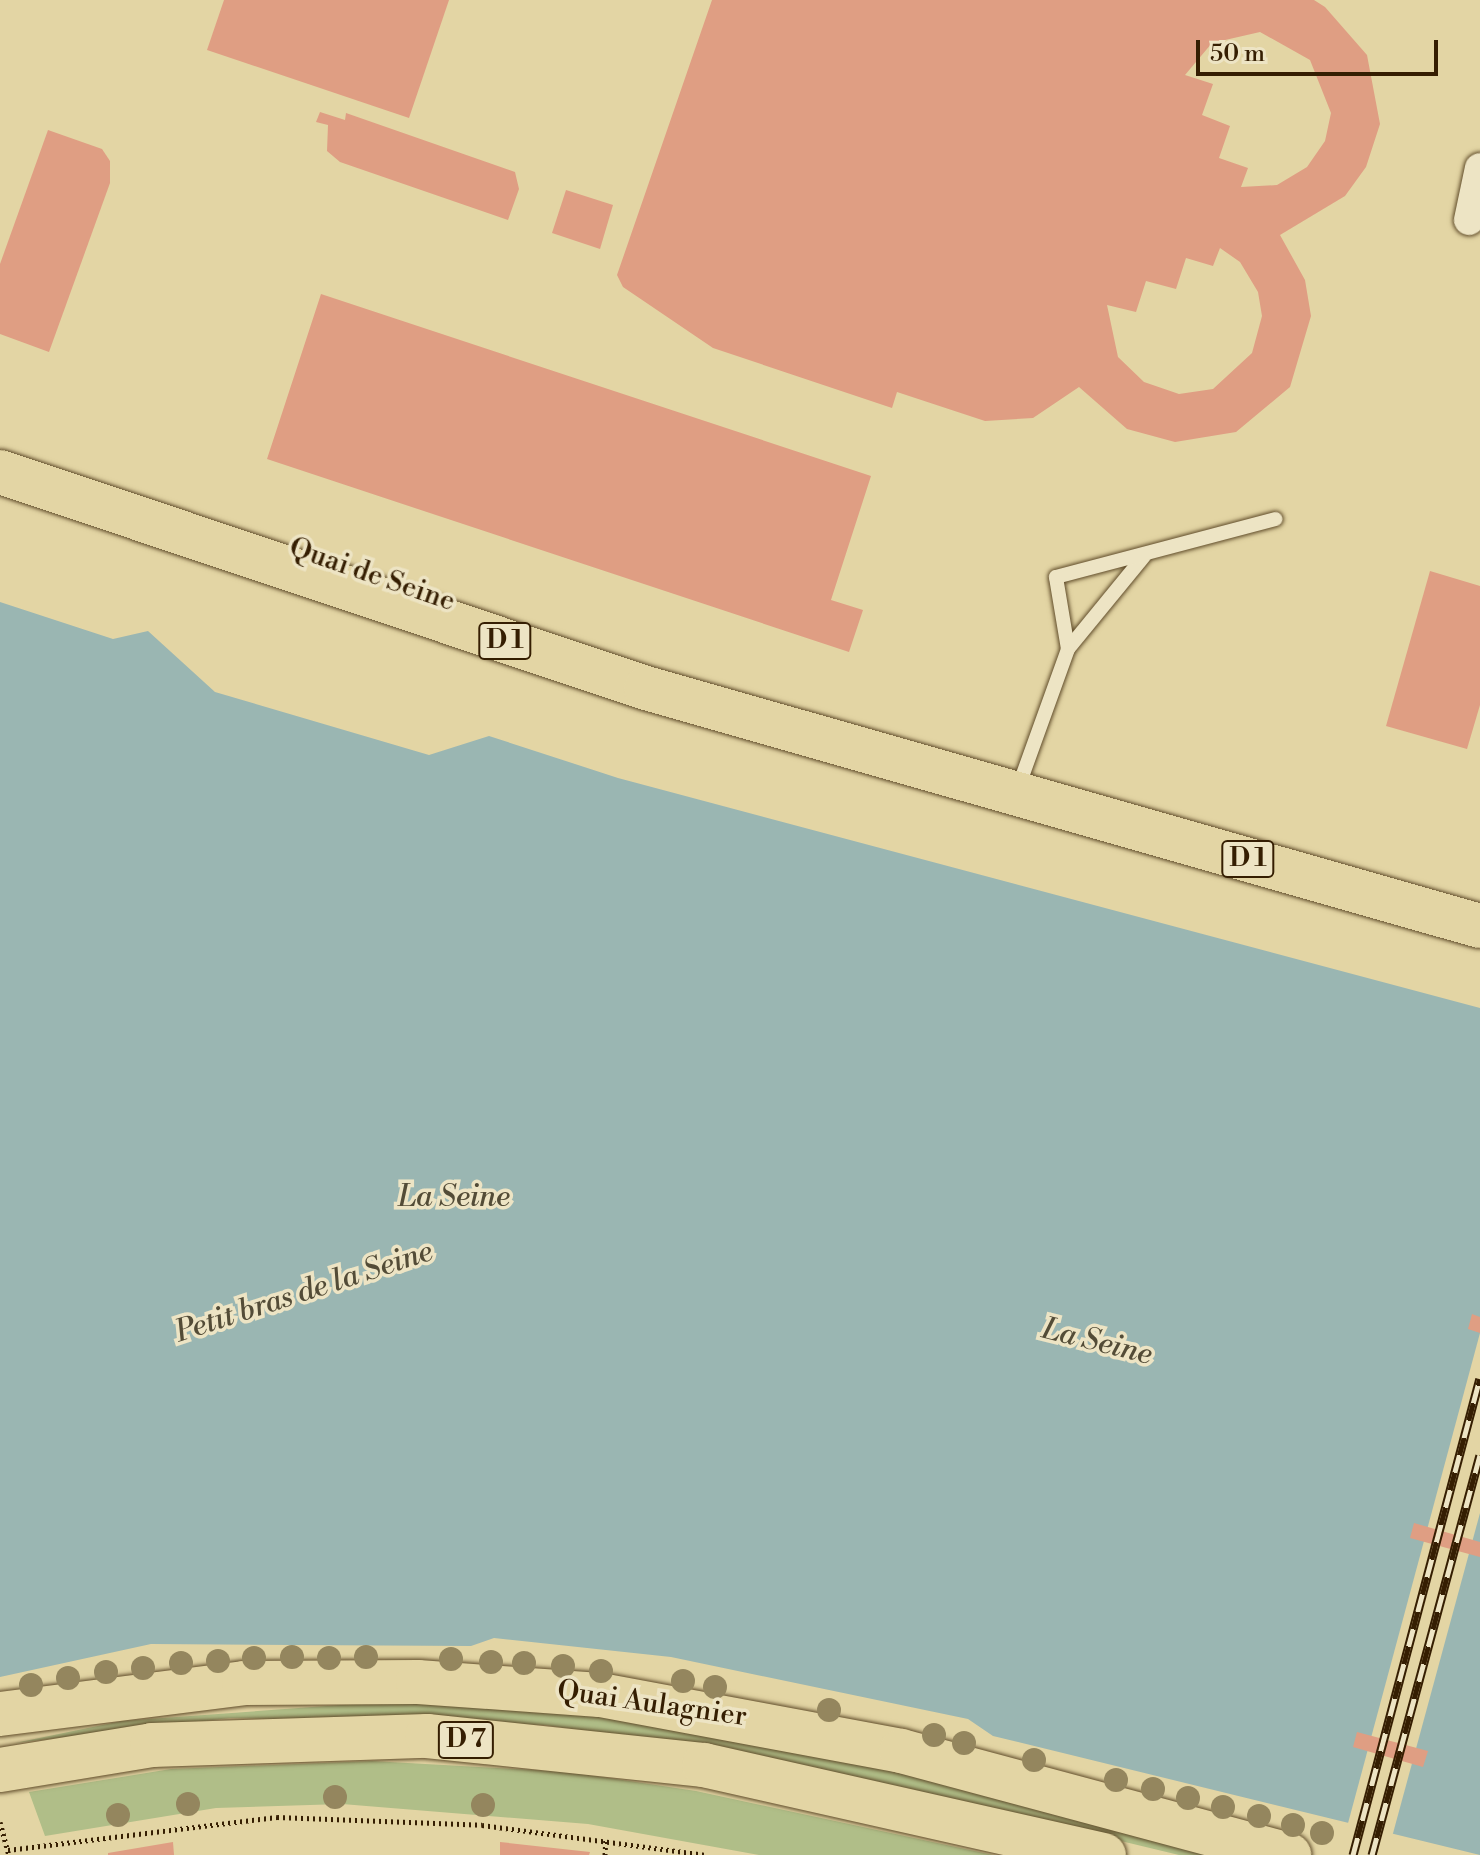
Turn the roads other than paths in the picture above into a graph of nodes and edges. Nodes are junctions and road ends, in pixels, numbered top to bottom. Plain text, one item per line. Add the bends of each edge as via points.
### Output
1 (1480, 168) edge
2 (1469, 220) dead end
3 (0, 448) edge
4 (0, 472) edge
5 (1275, 519) dead end
6 (1148, 553) junction
7 (1068, 649) junction
8 (1016, 793) junction
9 (1480, 926) edge
10 (0, 1714) edge
11 (0, 1770) edge
12 (1104, 1855) edge
13 (1289, 1855) edge

1 - 2 street
3 - 8 main road, Quai de Seine / D 1
4 - 8 main road, Quai de Seine / D 1 via 646,688
5 - 6 lane
6 - 7 lane via 1117,581
6 - 7 lane via 1056,577
7 - 8 lane
8 - 9 main road, Quai de Seine / D 1
10 - 13 main road, Quai Aulagnier / D 7 via 244,1683 560,1690 685,1706 901,1751
11 - 12 main road, Quai Aulagnier / D 7 via 152,1745 427,1736 704,1765

